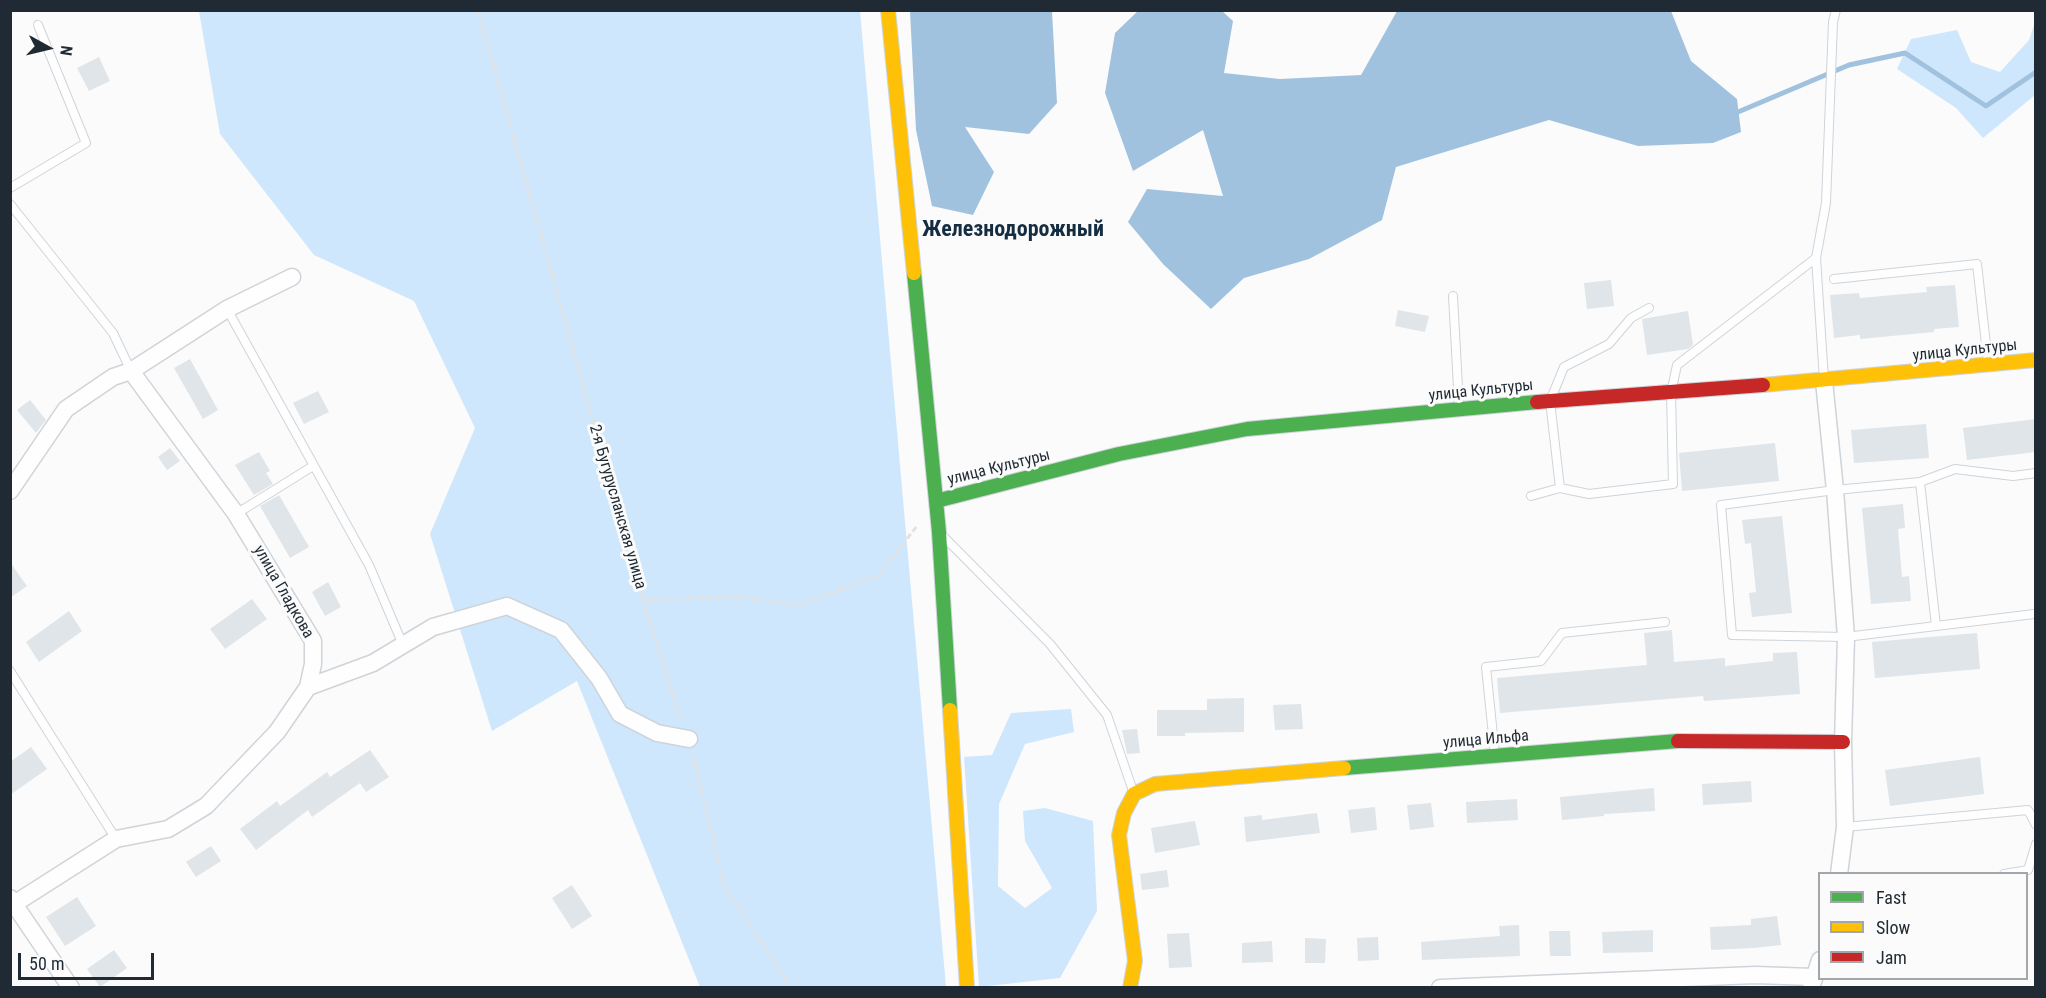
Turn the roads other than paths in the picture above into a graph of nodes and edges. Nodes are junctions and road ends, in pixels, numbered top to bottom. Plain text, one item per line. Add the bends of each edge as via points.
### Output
1 (888, 10) edge
2 (1836, 10) edge
3 (38, 25) dead end
4 (10, 188) edge
5 (10, 204) edge
6 (1816, 258) junction
7 (292, 277) dead end
8 (1834, 279) dead end
9 (1452, 296) dead end
10 (1649, 308) dead end
11 (226, 309) junction
12 (2036, 360) edge
13 (1988, 366) junction
14 (131, 370) junction
15 (1824, 381) junction
16 (1671, 393) junction
17 (1550, 401) junction
18 (1459, 410) junction
19 (313, 466) junction
20 (2036, 473) edge
21 (1920, 482) junction
22 (1560, 488) junction
23 (1835, 490) junction
24 (10, 491) edge
25 (1531, 496) dead end
26 (936, 501) junction
27 (236, 514) junction
28 (939, 532) junction
29 (2034, 614) edge
30 (1665, 622) dead end
31 (1936, 626) junction
32 (1846, 637) junction
33 (403, 645) junction
34 (10, 671) edge
35 (308, 687) junction
36 (689, 739) road end
37 (1843, 742) junction
38 (1495, 756) junction
39 (1134, 794) junction
40 (2036, 825) edge
41 (1845, 827) junction
42 (116, 839) junction
43 (2036, 844) edge
44 (1839, 872) edge
45 (2012, 872) edge
46 (12, 901) edge
47 (1818, 966) edge
48 (1812, 982) edge
49 (71, 987) edge
50 (967, 987) edge
51 (1131, 987) edge
52 (1440, 987) edge

1 - 26 street
2 - 6 lane via 1826,203
3 - 4 lane via 86,143
5 - 14 lane via 113,333
6 - 15 lane
6 - 16 lane via 1677,365
7 - 11 street
8 - 13 lane via 1977,264
9 - 18 lane
10 - 17 lane via 1631,318 1610,344 1564,367
11 - 14 street
11 - 19 lane
12 - 13 street, улица Культуры
13 - 15 street, улица Культуры
14 - 24 street via 113,376 66,409
14 - 27 street, улица Гладкова
15 - 16 street, улица Культуры
15 - 23 street
16 - 17 street, улица Культуры
16 - 22 lane via 1673,484 1589,494
17 - 18 street, улица Культуры
17 - 22 lane
18 - 26 street, улица Культуры via 1247,429 1119,454
19 - 27 lane
19 - 33 lane via 369,565
20 - 21 lane via 2013,476 1955,469
21 - 23 lane
21 - 31 lane
22 - 25 lane
23 - 32 street
23 - 32 lane via 1721,505 1732,635
26 - 28 street
27 - 35 street, улица Гладкова via 313,641
28 - 39 lane via 1050,644 1107,715
28 - 50 street
29 - 31 lane
30 - 38 lane via 1562,633 1541,661 1486,667
31 - 32 lane
32 - 37 street
33 - 35 street via 373,663
33 - 36 street via 434,627 507,606 561,630 599,678 620,714 657,733
34 - 42 lane
35 - 42 street via 277,732 206,806 168,829
37 - 38 street, улица Ильфа via 1685,740
37 - 41 street
38 - 39 street, улица Ильфа via 1174,781 1155,784
39 - 51 street via 1119,834 1136,961
40 - 41 lane via 2028,810
41 - 44 street
42 - 46 street
43 - 45 lane via 2028,870
46 - 49 street
47 - 48 street
48 - 52 street via 1755,975

